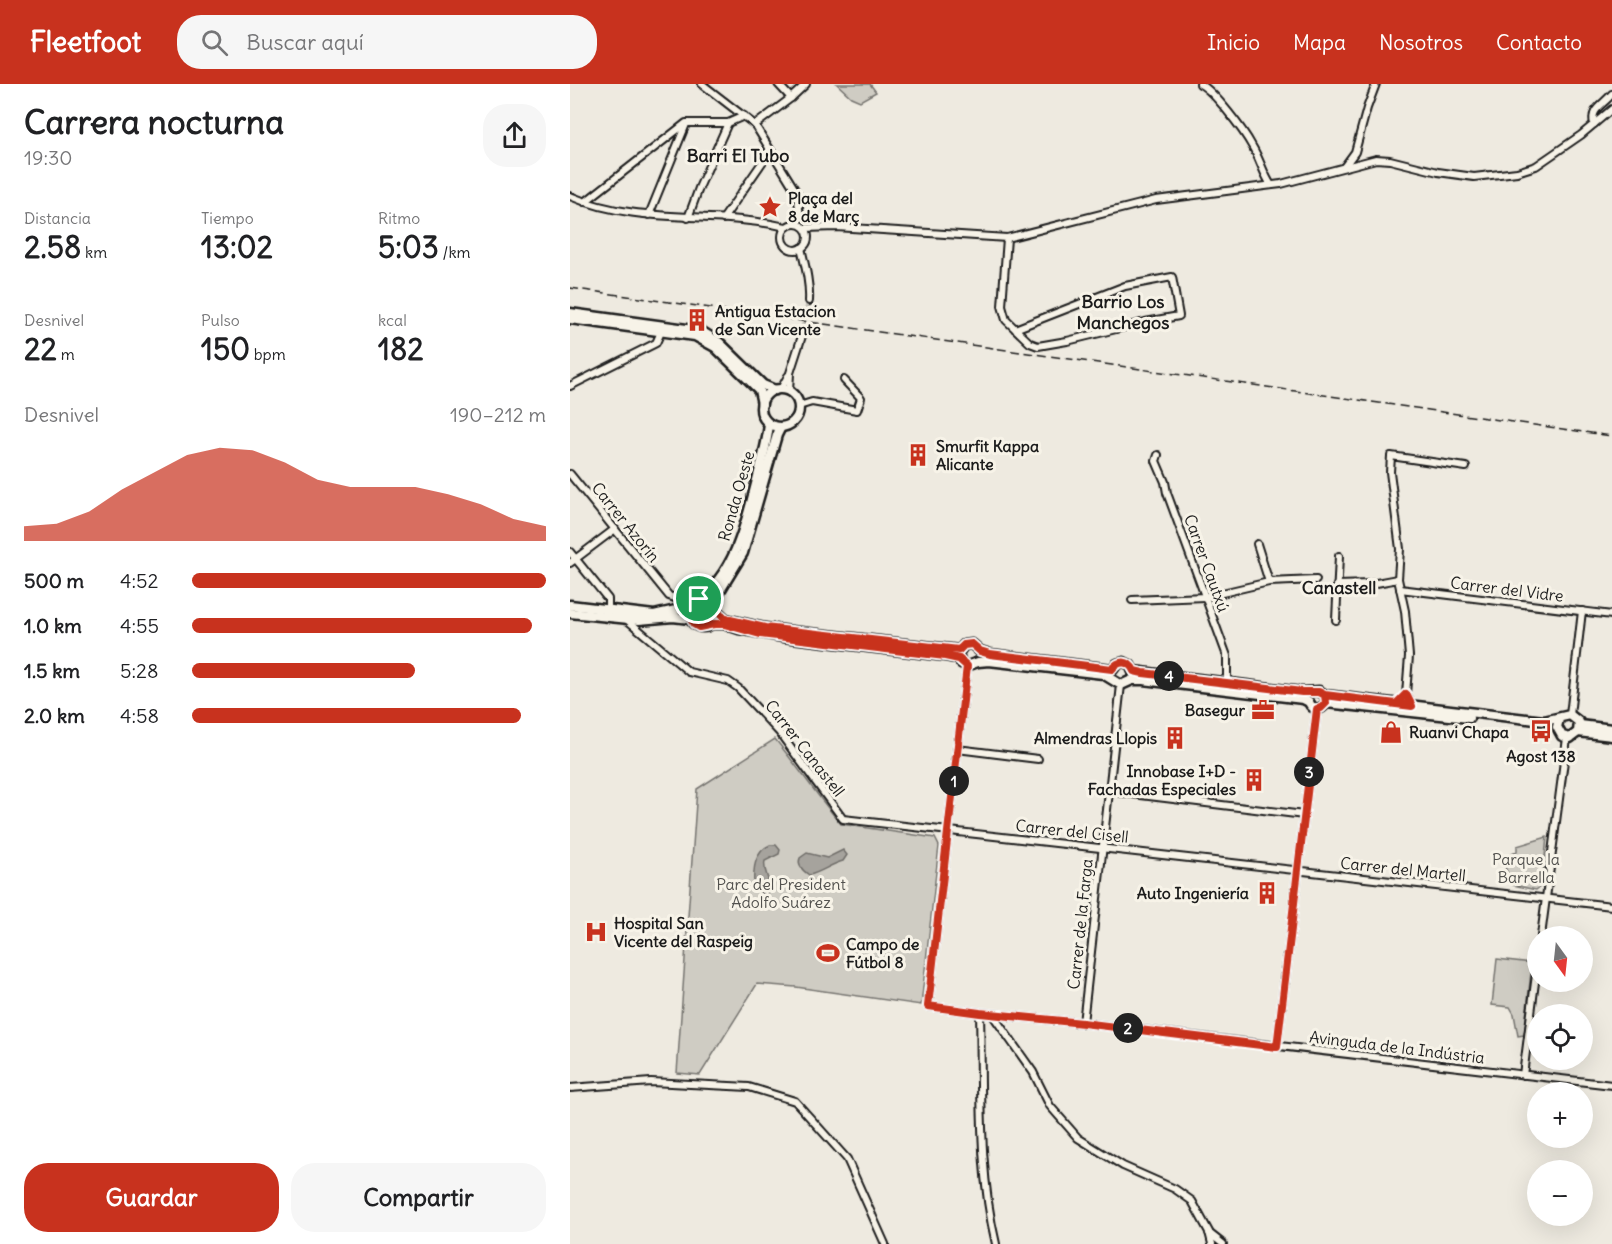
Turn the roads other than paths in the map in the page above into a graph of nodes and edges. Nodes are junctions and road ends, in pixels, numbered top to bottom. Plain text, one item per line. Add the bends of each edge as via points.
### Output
1 (702, 84) edge
2 (778, 84) edge
3 (806, 84) edge
4 (1200, 84) edge
5 (1376, 84) edge
6 (1612, 94) edge
7 (791, 98) junction
8 (1612, 109) edge
9 (744, 116) junction
10 (731, 122) junction
11 (686, 123) junction
12 (1594, 124) junction
13 (755, 125) junction
14 (769, 148) junction
15 (1344, 167) junction
16 (1271, 185) junction
17 (570, 196) edge
18 (585, 202) junction
19 (649, 215) junction
20 (688, 218) junction
21 (723, 219) junction
22 (770, 224) junction
23 (797, 224) junction
24 (786, 227) junction
25 (805, 228) junction
26 (823, 228) junction
27 (782, 234) junction
28 (808, 237) junction
29 (1007, 238) junction
30 (798, 249) junction
31 (809, 301) tunnel mouth
32 (570, 312) edge
33 (570, 319) edge
34 (1016, 328) junction
35 (661, 332) junction
36 (802, 336) tunnel mouth
37 (844, 380) dead end
38 (570, 386) edge
39 (782, 390) junction
40 (762, 404) junction
41 (799, 406) junction
42 (769, 424) junction
43 (781, 427) junction
44 (1158, 455) dead end
45 (1466, 467) dead end
46 (570, 474) edge
47 (615, 529) junction
48 (1257, 544) dead end
49 (570, 552) edge
50 (1339, 556) dead end
51 (573, 561) edge
52 (1398, 579) junction
53 (1316, 580) dead end
54 (1269, 582) junction
55 (1337, 585) junction
56 (1400, 589) junction
57 (1205, 597) junction
58 (1132, 600) dead end
59 (693, 603) junction
60 (570, 605) edge
61 (716, 608) junction
62 (608, 609) junction
63 (1582, 611) junction
64 (570, 613) edge
65 (1612, 615) edge
66 (626, 619) junction
67 (690, 619) junction
68 (1336, 620) dead end
69 (711, 624) junction
70 (980, 651) junction
71 (959, 655) junction
72 (978, 662) junction
73 (967, 666) junction
74 (1112, 673) junction
75 (1133, 676) junction
76 (1227, 682) junction
77 (1121, 685) junction
78 (1313, 693) junction
79 (1406, 694) junction
80 (1325, 699) junction
81 (1309, 702) junction
82 (1396, 704) junction
83 (1412, 706) junction
84 (1317, 709) junction
85 (1570, 715) junction
86 (1559, 719) junction
87 (1579, 729) junction
88 (1612, 729) edge
89 (1557, 730) junction
90 (1612, 736) edge
91 (1567, 738) junction
92 (957, 749) junction
93 (1038, 759) dead end
94 (1108, 791) junction
95 (1304, 815) junction
96 (843, 819) joint
97 (948, 830) junction
98 (1101, 847) junction
99 (1298, 871) junction
100 (1546, 898) junction
101 (1612, 906) edge
102 (1542, 926) edge
103 (1534, 992) edge
104 (980, 1013) junction
105 (992, 1014) junction
106 (1083, 1023) junction
107 (1277, 1047) junction
108 (1523, 1075) junction
109 (1612, 1085) edge
110 (570, 1089) edge
111 (1209, 1232) junction
112 (885, 1244) edge
113 (996, 1244) edge
114 (1212, 1244) edge
115 (1223, 1244) edge

1 - 9 street
2 - 7 street
3 - 7 street
4 - 16 street via 1252,145
5 - 15 street via 1355,152
6 - 12 street via 1595,110
7 - 13 street
8 - 12 street
9 - 10 street
9 - 13 street
10 - 11 street
10 - 20 street
11 - 18 street
11 - 19 street
12 - 15 street via 1536,166 1517,172 1474,177 1381,159
13 - 14 street
14 - 21 street
14 - 23 street via 797,193
15 - 16 street
16 - 29 street via 1156,200
17 - 18 street
18 - 19 street via 599,208
19 - 20 street
20 - 21 street
21 - 22 street
22 - 24 street
22 - 27 street
23 - 24 street
23 - 25 street
24 - 27 street
25 - 26 street
25 - 28 street
26 - 28 street
26 - 29 street
27 - 30 street via 785,246
28 - 30 street
29 - 34 street via 1002,306 1006,320
30 - 31 street via 809,286
32 - 39 main road via 701,332 720,343 763,385
33 - 35 main road, Ronda Oeste
34 - 34 street via 1125,286 1172,277 1179,316 1038,346
35 - 38 street via 656,343
35 - 40 main road, Ronda Oeste via 695,336 715,347 759,390
36 - 39 street
37 - 41 street via 861,398 857,410 812,402
39 - 40 main road via 767,394
39 - 41 main road via 796,397
40 - 42 main road, Ronda Oeste via 761,412
41 - 43 main road, Ronda Oeste via 794,421
42 - 43 main road
42 - 59 main road, Ronda Oeste via 739,544 712,589
43 - 61 main road, Ronda Oeste via 743,553 718,594
44 - 57 street, Carrer Cautxú via 1156,461
45 - 52 street via 1391,456 1400,549
46 - 47 street, Carrer Azorín
47 - 51 street
47 - 59 street, Carrer Azorín via 669,596
48 - 54 street
49 - 51 street
50 - 55 street
51 - 62 street via 608,599
52 - 55 street
52 - 56 street
53 - 54 street
54 - 57 street
55 - 68 street
56 - 63 street, Carrer del Vidre
56 - 79 street via 1409,656
57 - 58 street
57 - 76 street, Carrer Cautxú via 1227,656
59 - 61 main road via 708,599
59 - 62 main road via 654,615
59 - 67 main road
60 - 62 main road
61 - 69 main road
61 - 71 main road via 726,619 765,628
63 - 65 street, Carrer del Vidre
63 - 85 street
64 - 66 main road
66 - 67 main road
66 - 96 street, Carrer Canastell via 689,672 728,681 738,688 779,732
67 - 69 main road via 699,627
69 - 71 main road via 760,634
70 - 71 main road via 972,644 964,645
70 - 72 main road
70 - 74 main road
71 - 73 main road
72 - 73 main road
72 - 74 main road
73 - 92 street
74 - 75 main road via 1117,664 1124,662 1130,665
74 - 77 main road
75 - 76 main road
75 - 77 main road
75 - 81 main road
76 - 78 main road
77 - 94 street, Carrer de la Farga
78 - 80 main road via 1319,692
78 - 81 main road
79 - 82 street
79 - 83 street
80 - 82 main road
80 - 84 main road
80 - 89 main road
81 - 84 main road
82 - 83 main road
83 - 86 main road via 1544,721
84 - 95 street
85 - 86 main road
85 - 87 main road via 1577,719
86 - 89 main road
87 - 88 main road
87 - 90 main road
87 - 91 main road
89 - 91 main road
91 - 100 street
92 - 93 street
92 - 97 street
94 - 95 street
94 - 98 street, Carrer de la Farga
95 - 99 street
96 - 97 street, Carrer del Cisell
97 - 98 street, Carrer del Cisell
97 - 104 street, Avinguda de la Indústria via 928,1006
98 - 99 street, Carrer del Cisell
98 - 106 street, Carrer de la Farga
99 - 100 street, Carrer del Martell
99 - 107 street
100 - 101 street, Carrer del Martell
100 - 102 street
103 - 108 street
104 - 105 street, Avinguda de la Indústria
104 - 113 street via 984,1162
105 - 106 street, Avinguda de la Indústria
105 - 111 street via 1033,1072 1050,1106 1078,1138 1192,1201
106 - 107 street, Avinguda de la Indústria
107 - 108 street, Avinguda de la Indústria
108 - 109 street, Avinguda de la Indústria
110 - 112 street via 651,1082 749,1087 795,1101 847,1159
111 - 114 street
111 - 115 street

